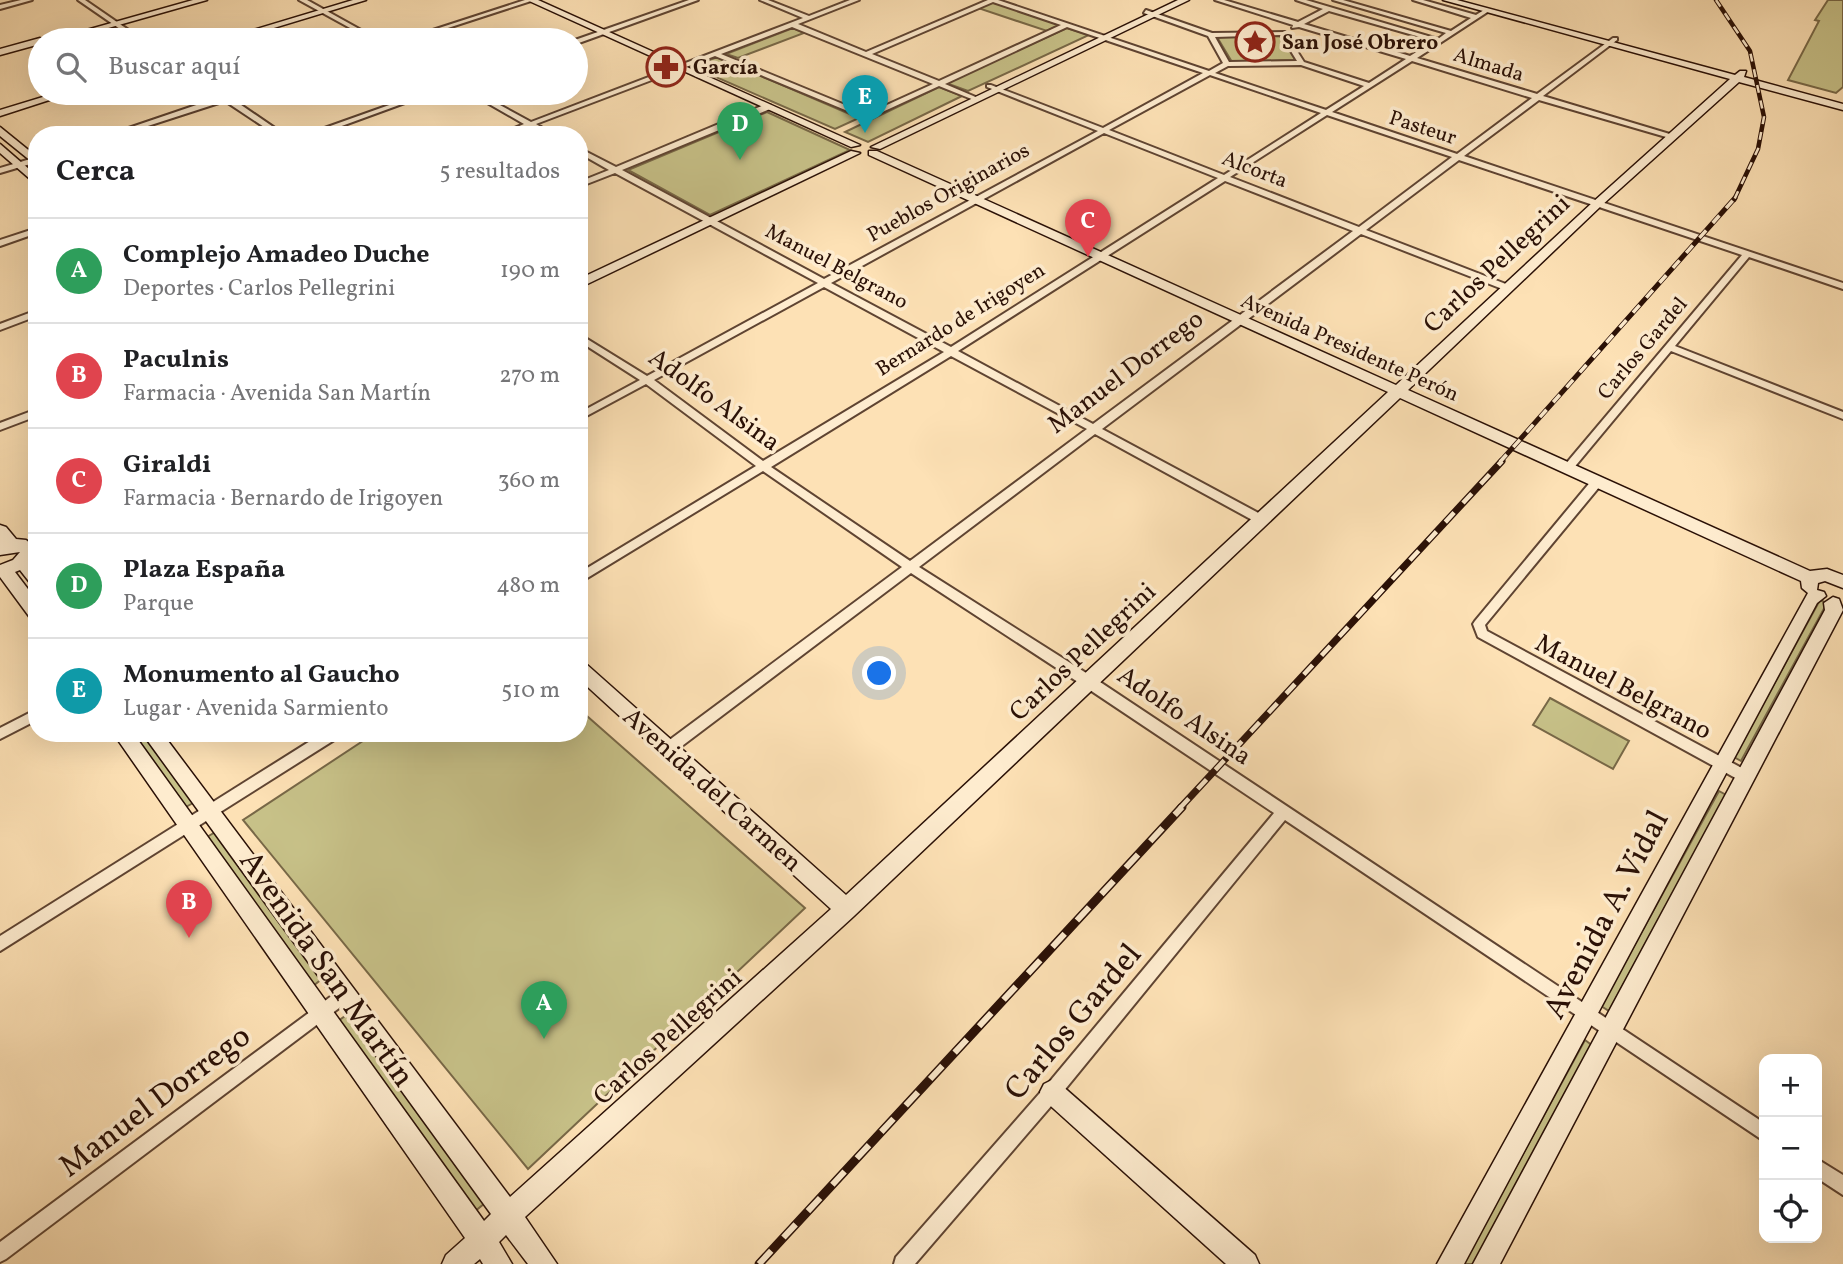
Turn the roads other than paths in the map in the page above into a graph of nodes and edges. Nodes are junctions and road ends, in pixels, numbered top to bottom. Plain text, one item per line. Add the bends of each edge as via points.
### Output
1 (29, 0) edge
2 (81, 0) edge
3 (188, 0) edge
4 (203, 0) edge
5 (302, 0) edge
6 (362, 0) edge
7 (376, 0) edge
8 (531, 0) edge
9 (695, 0) edge
10 (763, 0) edge
11 (856, 0) edge
12 (993, 0) edge
13 (1013, 0) edge
14 (1172, 0) edge
15 (1185, 0) edge
16 (1218, 0) edge
17 (1299, 0) edge
18 (1339, 0) edge
19 (1416, 0) edge
20 (1447, 0) edge
21 (1472, 0) edge
22 (1503, 0) edge
23 (1003, 4) junction
24 (0, 7) edge
25 (1490, 8) junction
26 (1328, 9) junction
27 (326, 13) junction
28 (1149, 14) junction
29 (1476, 17) junction
30 (809, 18) junction
31 (114, 22) junction
32 (794, 25) junction
33 (1067, 25) junction
34 (1298, 25) junction
35 (92, 28) edge
36 (95, 28) edge
37 (123, 28) edge
38 (270, 28) edge
39 (278, 28) edge
40 (354, 28) edge
41 (443, 28) edge
42 (603, 32) junction
43 (1283, 33) junction
44 (1452, 33) junction
45 (1211, 35) junction
46 (1102, 37) junction
47 (588, 38) edge
48 (1439, 41) junction
49 (1611, 41) junction
50 (28, 46) edge
51 (0, 54) edge
52 (715, 54) junction
53 (867, 54) junction
54 (1411, 59) junction
55 (1302, 63) junction
56 (1227, 64) junction
57 (679, 67) junction
58 (1209, 73) junction
59 (1740, 76) junction
60 (940, 84) junction
61 (1369, 85) junction
62 (994, 87) junction
63 (1537, 97) junction
64 (972, 98) junction
65 (1843, 100) edge
66 (28, 101) edge
67 (588, 102) edge
68 (28, 103) edge
69 (194, 105) edge
70 (237, 105) edge
71 (395, 105) edge
72 (495, 105) edge
73 (580, 105) edge
74 (767, 107) junction
75 (1843, 107) edge
76 (0, 110) edge
77 (1324, 113) junction
78 (530, 124) junction
79 (137, 126) edge
80 (268, 126) edge
81 (335, 126) edge
82 (525, 126) edge
83 (534, 126) edge
84 (0, 130) edge
85 (1104, 130) junction
86 (1670, 137) junction
87 (0, 147) edge
88 (873, 148) junction
89 (855, 149) junction
90 (28, 154) edge
91 (588, 155) edge
92 (1454, 156) junction
93 (28, 163) edge
94 (19, 165) junction
95 (0, 171) edge
96 (617, 171) junction
97 (28, 174) edge
98 (1222, 177) junction
99 (588, 182) edge
100 (976, 200) junction
101 (1597, 204) junction
102 (710, 222) junction
103 (1357, 229) junction
104 (28, 233) edge
105 (0, 243) edge
106 (1747, 254) junction
107 (1099, 255) junction
108 (588, 280) edge
109 (824, 283) junction
110 (1843, 286) edge
111 (1508, 288) junction
112 (28, 316) edge
113 (1237, 320) junction
114 (0, 327) edge
115 (588, 343) edge
116 (1670, 347) junction
117 (950, 352) junction
118 (647, 380) junction
119 (1397, 392) junction
120 (588, 412) edge
121 (28, 416) edge
122 (1843, 416) edge
123 (0, 427) edge
124 (1093, 429) junction
125 (761, 465) junction
126 (1568, 468) junction
127 (1596, 483) junction
128 (1260, 519) junction
129 (0, 531) edge
130 (23, 549) edge
131 (910, 567) junction
132 (2, 571) edge
133 (588, 573) edge
134 (1840, 574) edge
135 (1826, 595) edge
136 (28, 603) edge
137 (588, 676) edge
138 (1089, 682) junction
139 (28, 719) edge
140 (0, 734) edge
141 (128, 742) edge
142 (158, 742) edge
143 (320, 742) edge
144 (669, 748) junction
145 (1720, 763) junction
146 (1746, 777) junction
147 (209, 812) junction
148 (1283, 812) junction
149 (188, 826) junction
150 (846, 909) junction
151 (0, 944) edge
152 (345, 994) junction
153 (321, 1012) junction
154 (1588, 1014) junction
155 (1610, 1029) junction
156 (1052, 1092) junction
157 (1759, 1130) edge
158 (1822, 1171) edge
159 (1843, 1186) edge
160 (508, 1214) junction
161 (481, 1239) junction
162 (0, 1253) edge
163 (455, 1264) edge
164 (499, 1264) edge
165 (544, 1264) edge
166 (903, 1264) edge
167 (1246, 1264) edge
168 (1450, 1264) edge
169 (1486, 1264) edge

1 - 24 street
2 - 31 street
3 - 31 main road
4 - 31 main road
5 - 27 street
6 - 27 main road
7 - 27 main road
8 - 41 street
8 - 42 main road
9 - 42 street
10 - 30 street
11 - 30 street
12 - 23 street, Pasteur
12 - 53 street
13 - 23 street
14 - 28 main road
15 - 28 main road
16 - 34 street, Almada
17 - 26 street
18 - 44 street
19 - 29 street
20 - 25 main road
21 - 25 main road
22 - 25 main road, Bernardo de Irigoyen
23 - 33 street, Pasteur
25 - 29 street, Bernardo de Irigoyen
25 - 49 main road
26 - 34 street
26 - 48 street
27 - 38 main road
27 - 39 main road
27 - 40 street
28 - 45 street
28 - 46 main road
29 - 44 street, Bernardo de Irigoyen
30 - 32 street
31 - 35 main road
31 - 36 main road
31 - 37 street
32 - 52 street
32 - 53 street
33 - 46 street, Pasteur
33 - 60 street
34 - 43 street
34 - 54 street, Almada
42 - 47 street
42 - 57 main road
43 - 45 street
43 - 55 street
44 - 48 street, Bernardo de Irigoyen
45 - 56 street
46 - 58 street, Pasteur
46 - 62 main road
48 - 54 street, Bernardo de Irigoyen
49 - 59 main road
49 - 63 street, Manuel Dorrego
50 - 51 main road
52 - 57 street
52 - 60 street via 867,117
53 - 60 street
54 - 61 street, Bernardo de Irigoyen
54 - 63 street, Almada
55 - 56 street, Pueblos Originarios
55 - 61 street, Pueblos Originarios
56 - 58 street, Pueblos Originarios
57 - 67 street
57 - 74 main road
58 - 77 street, Pasteur
58 - 85 street, Pueblos Originarios
59 - 65 main road
59 - 75 main road
59 - 86 main road, Carlos Pellegrini
60 - 64 street
61 - 77 street, Bernardo de Irigoyen
62 - 64 main road
62 - 85 street, Alcorta
63 - 86 street, Almada
63 - 92 street, Manuel Dorrego
64 - 88 main road
66 - 76 main road
68 - 76 main road
69 - 79 street
70 - 80 street
71 - 81 street
72 - 78 street
73 - 78 street
74 - 89 main road
74 - 96 street
77 - 92 street, Pasteur
77 - 98 street, Bernardo de Irigoyen
78 - 82 street
78 - 83 street
84 - 90 main road
85 - 98 street, Alcorta
85 - 100 street, Pueblos Originarios
86 - 101 main road, Carlos Pellegrini
87 - 94 main road
88 - 89 main road
88 - 100 main road, Avenida Presidente Perón
89 - 102 main road
91 - 96 street, Manuel Belgrano
92 - 101 street, Pasteur
92 - 103 street, Manuel Dorrego
93 - 94 street
94 - 95 street
94 - 97 main road
96 - 99 street
96 - 102 street, Manuel Belgrano
98 - 103 street, Alcorta
98 - 107 street, Bernardo de Irigoyen
100 - 107 main road, Avenida Presidente Perón
100 - 109 street, Pueblos Originarios
101 - 106 street, Pasteur
101 - 111 main road, Carlos Pellegrini
102 - 108 main road
102 - 109 street, Manuel Belgrano
103 - 111 street, Alcorta
103 - 113 street, Manuel Dorrego
104 - 105 street
106 - 110 street, Pasteur
106 - 116 street, Carlos Gardel
107 - 113 main road, Avenida Presidente Perón
107 - 117 street, Bernardo de Irigoyen
109 - 117 street, Manuel Belgrano
109 - 118 street, Pueblos Originarios
111 - 119 main road, Carlos Pellegrini
112 - 114 street
113 - 119 main road, Avenida Presidente Perón
113 - 124 street, Manuel Dorrego
115 - 118 street, Adolfo Alsina
116 - 122 street
116 - 126 street, Carlos Gardel
117 - 124 street, Manuel Belgrano
117 - 125 street, Bernardo de Irigoyen
118 - 120 street, Pueblos Originarios
118 - 125 street, Adolfo Alsina
119 - 126 main road, Avenida Presidente Perón
119 - 128 main road, Carlos Pellegrini
121 - 123 street
124 - 128 street, Manuel Belgrano
124 - 131 street, Manuel Dorrego
125 - 131 street, Adolfo Alsina
125 - 133 street, Bernardo de Irigoyen
126 - 127 main road, Avenida Presidente Perón
127 - 135 main road, Avenida Presidente Perón
127 - 145 street, Manuel Belgrano via 1479,624 1482,634
128 - 138 main road, Carlos Pellegrini
129 - 130 main road
130 - 132 main road
131 - 138 street, Adolfo Alsina
131 - 144 street, Manuel Dorrego
132 - 136 main road
134 - 135 main road via 1820,575
135 - 145 main road, Avenida A. Vidal via 1811,599
135 - 146 main road, Avenida A. Vidal via 1834,610
137 - 144 main road, Avenida del Carmen
138 - 148 street, Adolfo Alsina
138 - 150 main road, Carlos Pellegrini
139 - 140 street
141 - 149 main road, Avenida San Martín
142 - 147 main road, Avenida San Martín
143 - 147 street
144 - 150 main road, Avenida del Carmen
145 - 146 street, Manuel Belgrano
145 - 154 main road, Avenida A. Vidal
146 - 155 main road, Avenida A. Vidal
147 - 149 street
147 - 152 main road, Avenida San Martín
148 - 154 street, Adolfo Alsina
148 - 156 street, Carlos Gardel
149 - 151 street
149 - 153 main road, Avenida San Martín
150 - 160 main road, Carlos Pellegrini
152 - 153 street, Manuel Dorrego
152 - 160 main road, Avenida San Martín
153 - 161 main road, Avenida San Martín
153 - 162 street, Manuel Dorrego
154 - 155 street, Adolfo Alsina
154 - 168 main road, Avenida A. Vidal
155 - 157 street, Adolfo Alsina
155 - 169 main road, Avenida A. Vidal
156 - 166 street, Carlos Gardel
156 - 167 main road
158 - 159 street
160 - 161 main road, Carlos Pellegrini
160 - 165 main road, Avenida San Martín
161 - 163 main road, Carlos Pellegrini
161 - 164 main road, Avenida San Martín

